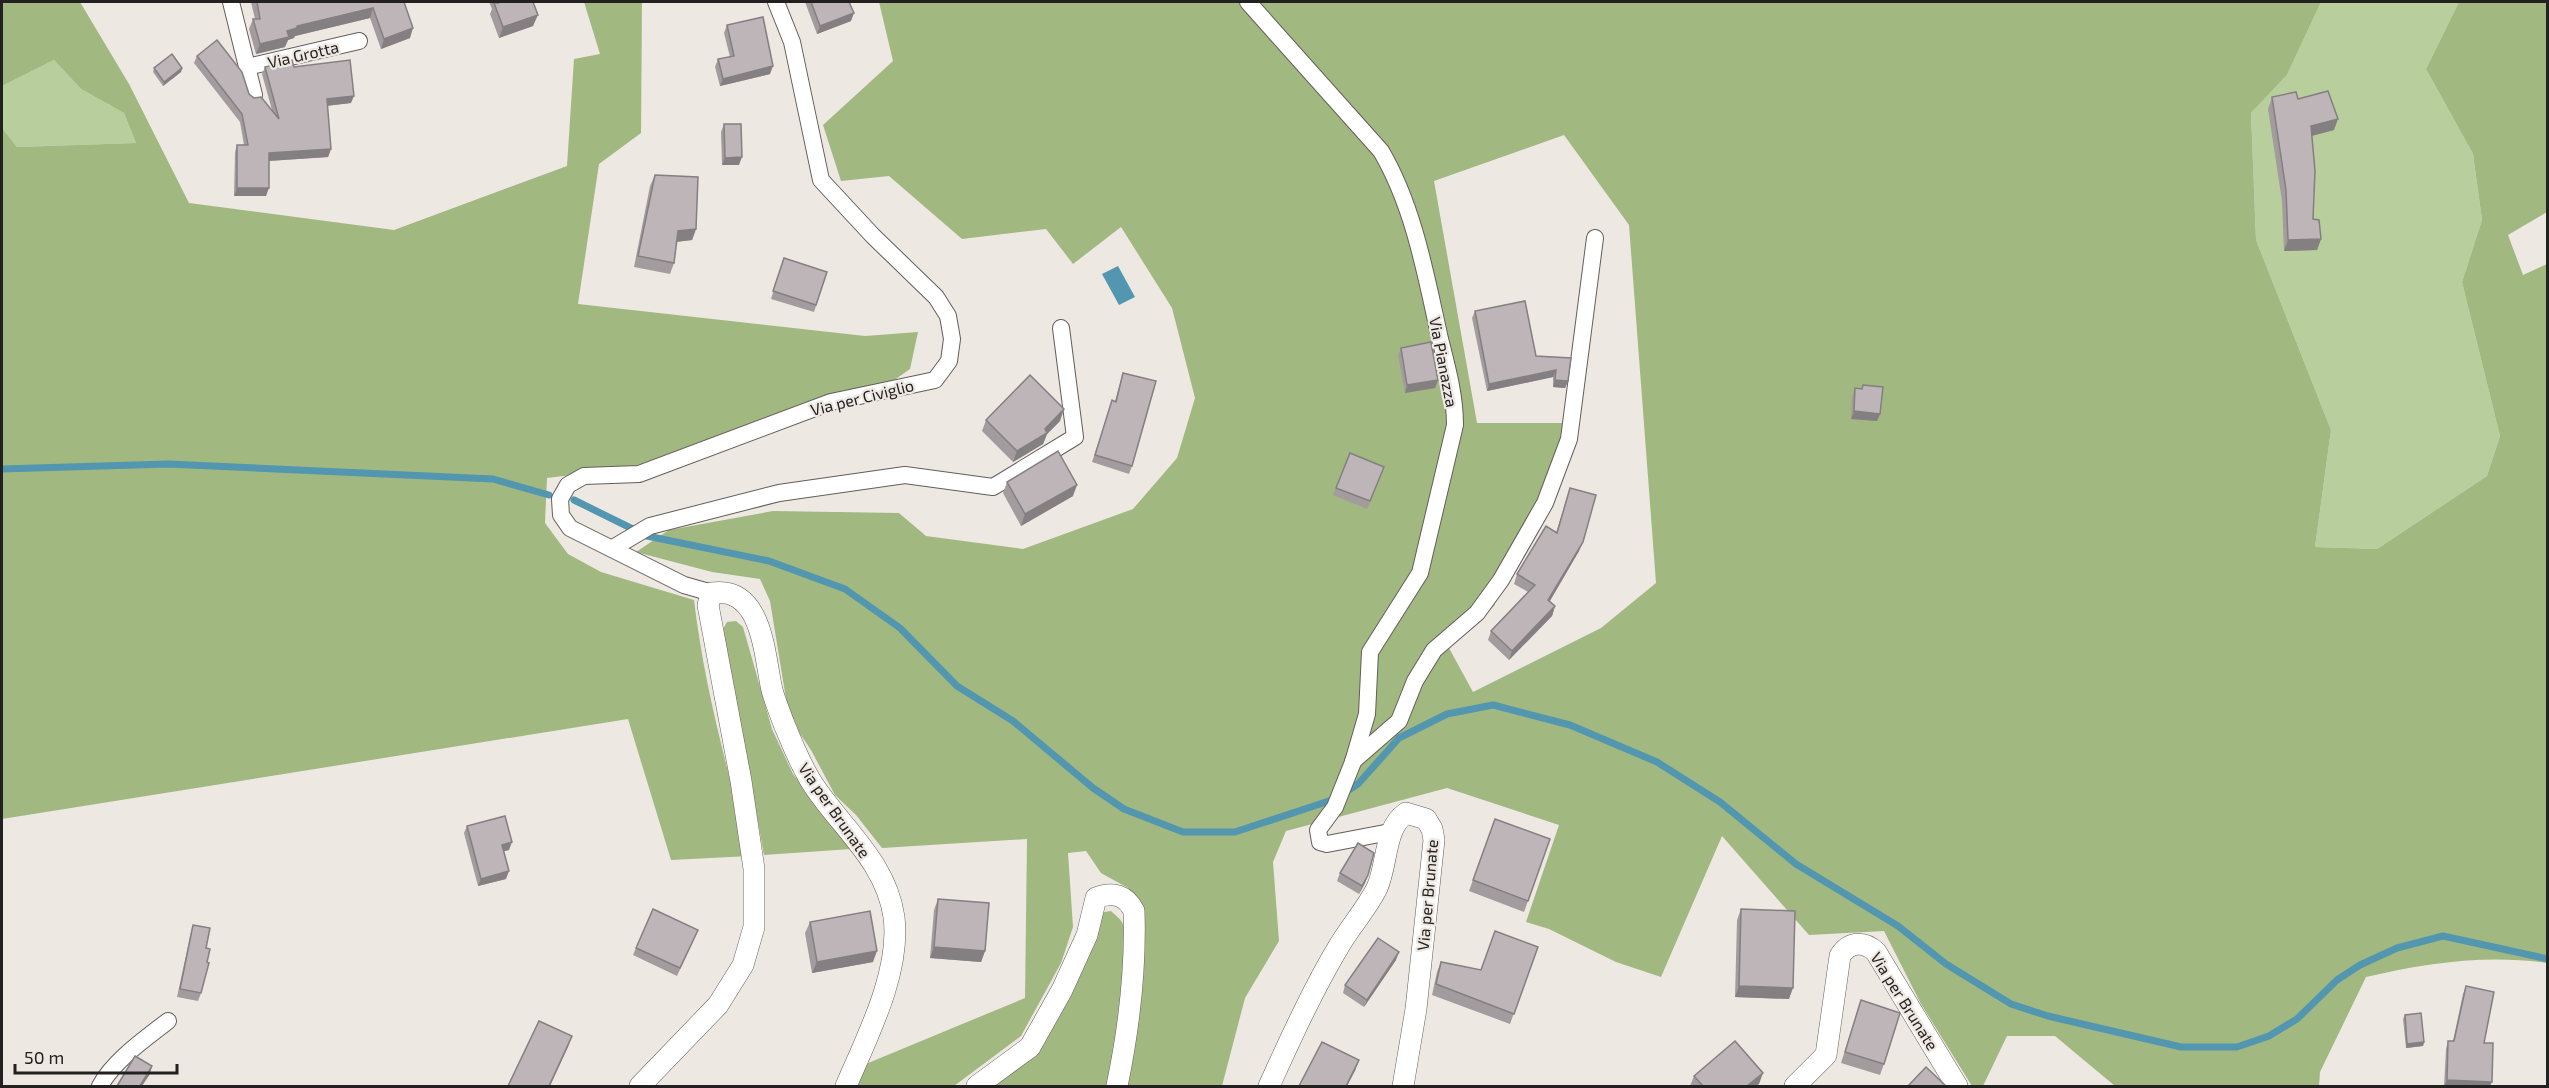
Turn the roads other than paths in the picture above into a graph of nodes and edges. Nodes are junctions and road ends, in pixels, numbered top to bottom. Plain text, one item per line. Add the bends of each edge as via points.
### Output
1 (231, 2) edge
2 (776, 2) edge
3 (1248, 2) edge
4 (359, 41) dead end
5 (247, 67) junction
6 (254, 95) edge
7 (1594, 238) dead end
8 (1061, 328) dead end
9 (613, 548) junction
10 (712, 593) junction
11 (1353, 762) junction
12 (1390, 831) junction
13 (168, 1021) dead end
14 (100, 1086) edge
15 (640, 1086) edge
16 (846, 1086) edge
17 (977, 1086) edge
18 (1117, 1086) edge
19 (1269, 1086) edge
20 (1402, 1086) edge
21 (1795, 1086) edge
22 (1957, 1086) edge

1 - 5 street, Via Grotta
2 - 9 street, Via per Civiglio via 792,42 821,180 936,297 948,316 952,339 949,361 934,380 831,402 639,474 584,476 568,485 560,499 561,515 570,528
3 - 11 street, Via Pianazza via 1381,151 1394,172 1407,206 1455,405 1455,424 1420,573 1370,652 1367,714
4 - 5 street, Via Grotta
5 - 6 street, Via Grotta
7 - 11 street, Via Pianazza via 1569,439 1549,495 1501,580 1477,613 1434,650 1415,681 1399,721
8 - 9 street via 1075,437 993,487 905,475 778,493 650,526
9 - 10 street, Via per Civiglio via 684,585
10 - 15 street via 708,605 710,622 754,869 754,927 743,965 718,1005
10 - 16 street, Via per Brunate via 725,591 749,606 757,621 772,691 795,752 814,786 865,848 894,915 891,964 874,1022
11 - 12 street, Via Pianazza via 1335,807 1318,830 1320,842
12 - 19 street via 1385,865 1376,889 1306,1004
12 - 20 street, Via per Brunate via 1406,813 1416,815 1426,819 1434,840 1416,1009
13 - 14 street via 136,1046
17 - 18 street via 1030,1047 1087,935 1093,904 1106,894 1129,901 1134,911 1128,1033
21 - 22 street, Via per Brunate via 1826,1055 1840,956 1847,947 1864,944 1876,952

